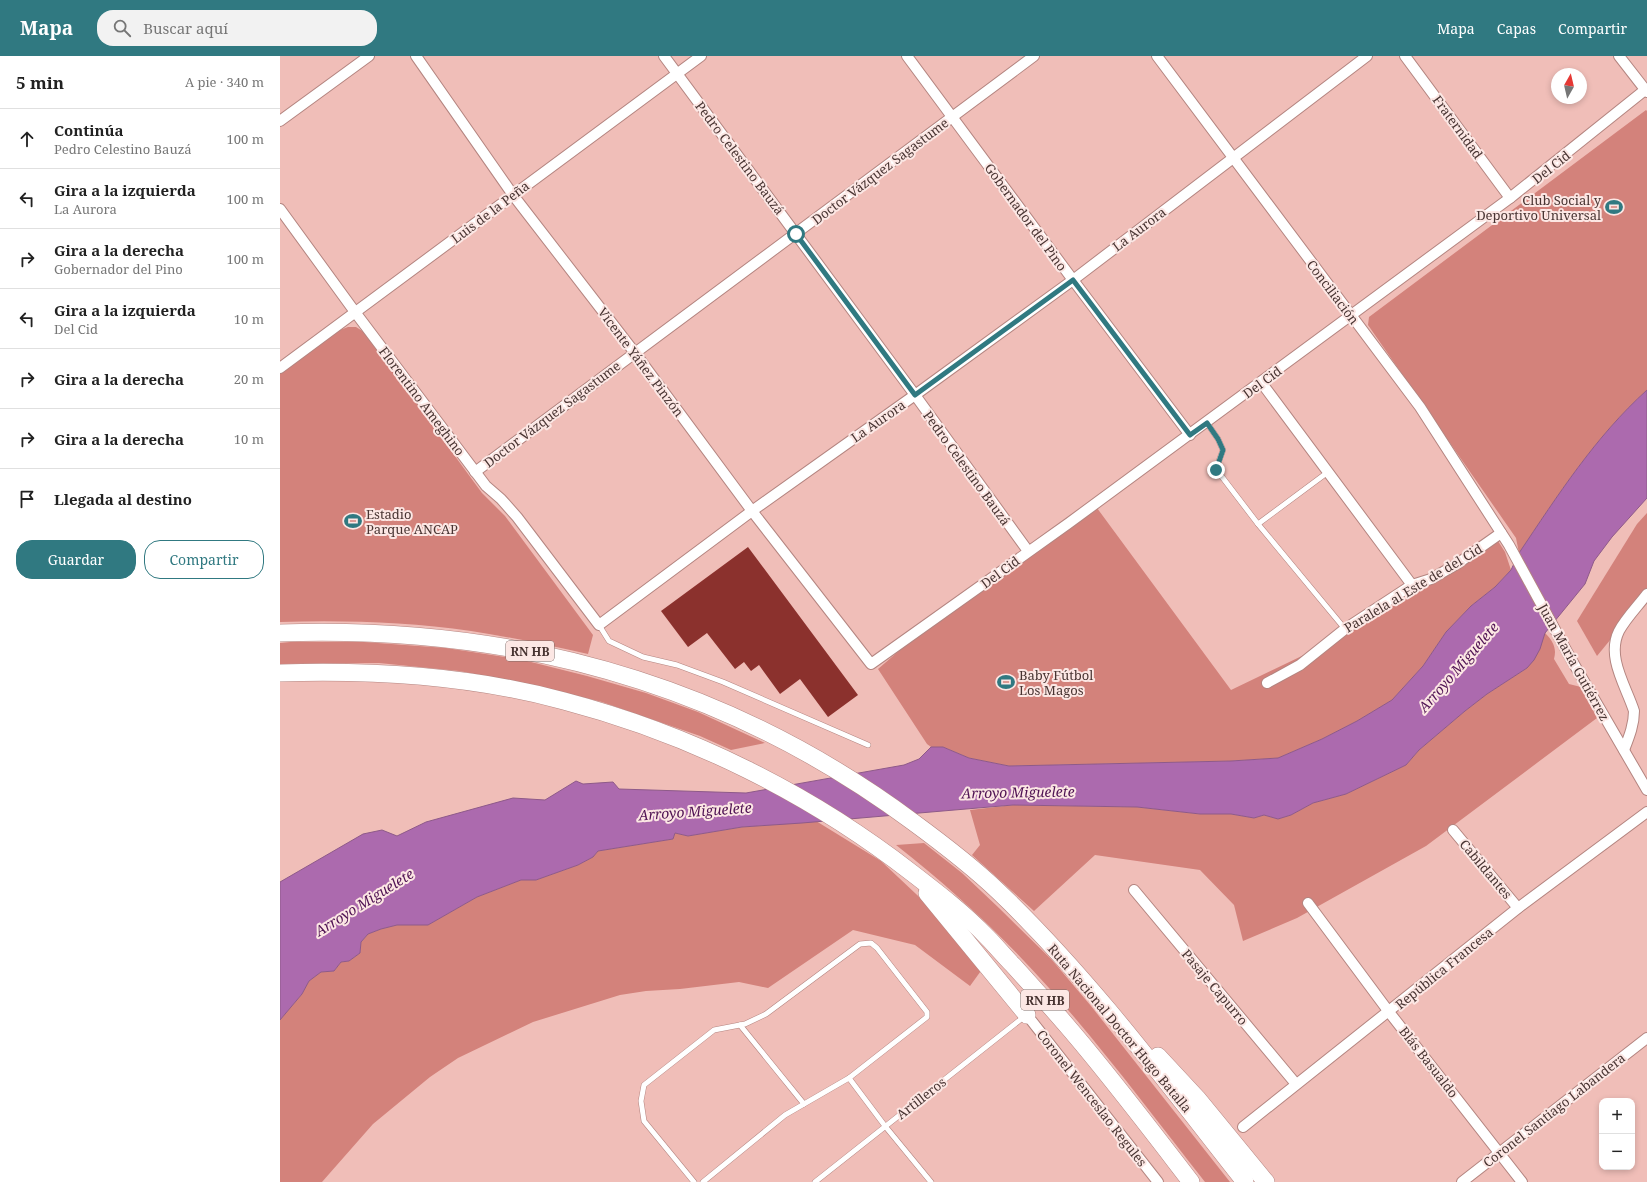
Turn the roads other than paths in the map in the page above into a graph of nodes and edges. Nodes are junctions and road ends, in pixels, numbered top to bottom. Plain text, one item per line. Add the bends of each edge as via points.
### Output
1 (369, 56) edge
2 (416, 56) edge
3 (664, 56) edge
4 (701, 56) edge
5 (908, 56) edge
6 (1034, 56) edge
7 (1157, 56) edge
8 (1367, 56) edge
9 (1405, 56) edge
10 (1619, 56) edge
11 (677, 74) junction
12 (1646, 91) edge
13 (953, 117) junction
14 (280, 121) edge
15 (1234, 157) junction
16 (513, 195) junction
17 (1510, 198) junction
18 (280, 209) edge
19 (796, 234) junction
20 (1073, 280) junction
21 (355, 312) junction
22 (1350, 315) junction
23 (634, 353) junction
24 (280, 368) edge
25 (1261, 382) junction
26 (915, 395) junction
27 (1207, 423) junction
28 (1190, 435) junction
29 (475, 472) junction
30 (1328, 472) junction
31 (752, 511) junction
32 (1258, 524) junction
33 (1501, 533) junction
34 (1028, 551) junction
35 (1412, 585) junction
36 (1647, 594) edge
37 (599, 625) junction
38 (1345, 629) junction
39 (280, 633) edge
40 (871, 664) joint
41 (280, 673) edge
42 (1267, 683) dead end
43 (868, 745) dead end
44 (1624, 750) junction
45 (1647, 790) edge
46 (1647, 812) edge
47 (1453, 830) dead end
48 (916, 876) junction
49 (1134, 890) dead end
50 (1308, 903) dead end
51 (1518, 908) junction
52 (1389, 1012) junction
53 (1027, 1015) junction
54 (740, 1025) junction
55 (1130, 1035) junction
56 (1647, 1038) edge
57 (849, 1078) junction
58 (1296, 1084) junction
59 (804, 1104) junction
60 (885, 1126) junction
61 (1243, 1127) dead end
62 (1499, 1152) junction
63 (694, 1182) edge
64 (703, 1182) edge
65 (815, 1182) edge
66 (931, 1182) edge
67 (1158, 1182) edge
68 (1191, 1182) edge
69 (1246, 1182) edge
70 (1266, 1182) edge
71 (1462, 1182) edge
72 (1522, 1182) edge

1 - 14 street
2 - 16 street, Vicente Yáñez Pinzón
3 - 11 street, Pedro Celestino Bauzá
4 - 11 street, Luis de la Peña
5 - 13 street, Gobernador del Pino
6 - 13 street, Doctor Vázquez Sagastume
7 - 15 street, Conciliación
8 - 15 street, La Aurora
9 - 17 street, Fraternidad
10 - 12 street
11 - 16 street, Luis de la Peña
11 - 19 street, Pedro Celestino Bauzá
12 - 17 street, Del Cid
13 - 19 street, Doctor Vázquez Sagastume
13 - 20 street, Gobernador del Pino
15 - 20 street, La Aurora
15 - 22 street, Conciliación
16 - 21 street, Luis de la Peña
16 - 23 street, Vicente Yáñez Pinzón
17 - 22 street, Del Cid
18 - 21 street, Florentino Ameghino
19 - 23 street, Doctor Vázquez Sagastume
19 - 26 street, Pedro Celestino Bauzá
20 - 26 street, La Aurora
20 - 28 street, Gobernador del Pino
21 - 24 street, Luis de la Peña
21 - 29 street, Florentino Ameghino
22 - 25 street, Del Cid
22 - 33 street, Conciliación via 1420,407
23 - 29 street, Doctor Vázquez Sagastume
23 - 31 street, Vicente Yáñez Pinzón
25 - 27 street, Del Cid
25 - 30 street
26 - 31 street, La Aurora
26 - 34 street, Pedro Celestino Bauzá
27 - 28 street, Del Cid
27 - 32 lane via 1223,450 1216,470
28 - 34 street, Del Cid
29 - 37 street, Florentino Ameghino via 517,517
30 - 32 lane
30 - 35 street
31 - 37 street, La Aurora
31 - 40 street, Vicente Yáñez Pinzón
32 - 38 lane
33 - 35 street, Paralela al Este de del Cid via 1457,564
33 - 44 street, Juan María Gutiérrez
34 - 40 street, Del Cid
35 - 38 street, Paralela al Este de del Cid
36 - 44 street via 1619,631 1615,647 1615,662 1634,711 1631,731
37 - 43 lane via 610,641 643,657 677,665 723,682
38 - 42 street, Paralela al Este de del Cid via 1300,664
39 - 55 highway, Ruta Nacional Doctor Hugo Batalla / RN HB via 371,632 423,636 529,651 576,662 668,690 767,732 884,801 975,870 1059,953
41 - 48 highway, RN HB via 397,675 450,680 562,700 609,714 698,748 782,788 837,819
44 - 45 street, Juan María Gutiérrez
46 - 51 street, República Francesa
47 - 51 street, Cabildantes
48 - 53 highway via 935,904
48 - 68 highway, RN HB via 978,928 1035,989 1117,1086
49 - 58 street, Pasaje Capurro
50 - 52 street, Blás Basualdo
51 - 52 street, República Francesa
52 - 58 street, República Francesa
52 - 62 street, Blás Basualdo
53 - 60 lane, Artilleros
53 - 67 street, Coronel Wenceslao Regules
54 - 57 lane via 766,1014 860,944 871,943 927,1012 927,1017
54 - 59 lane
54 - 63 lane via 714,1030 644,1085 641,1101 644,1121
55 - 69 highway, Ruta Nacional Doctor Hugo Batalla / RN HB
55 - 70 highway via 1178,1076
56 - 62 street, Coronel Santiago Labandera
57 - 59 lane
57 - 60 lane
58 - 61 street, República Francesa
59 - 64 lane via 785,1115
60 - 65 lane, Artilleros
60 - 66 lane
62 - 71 street, Coronel Santiago Labandera
62 - 72 street, Blás Basualdo

